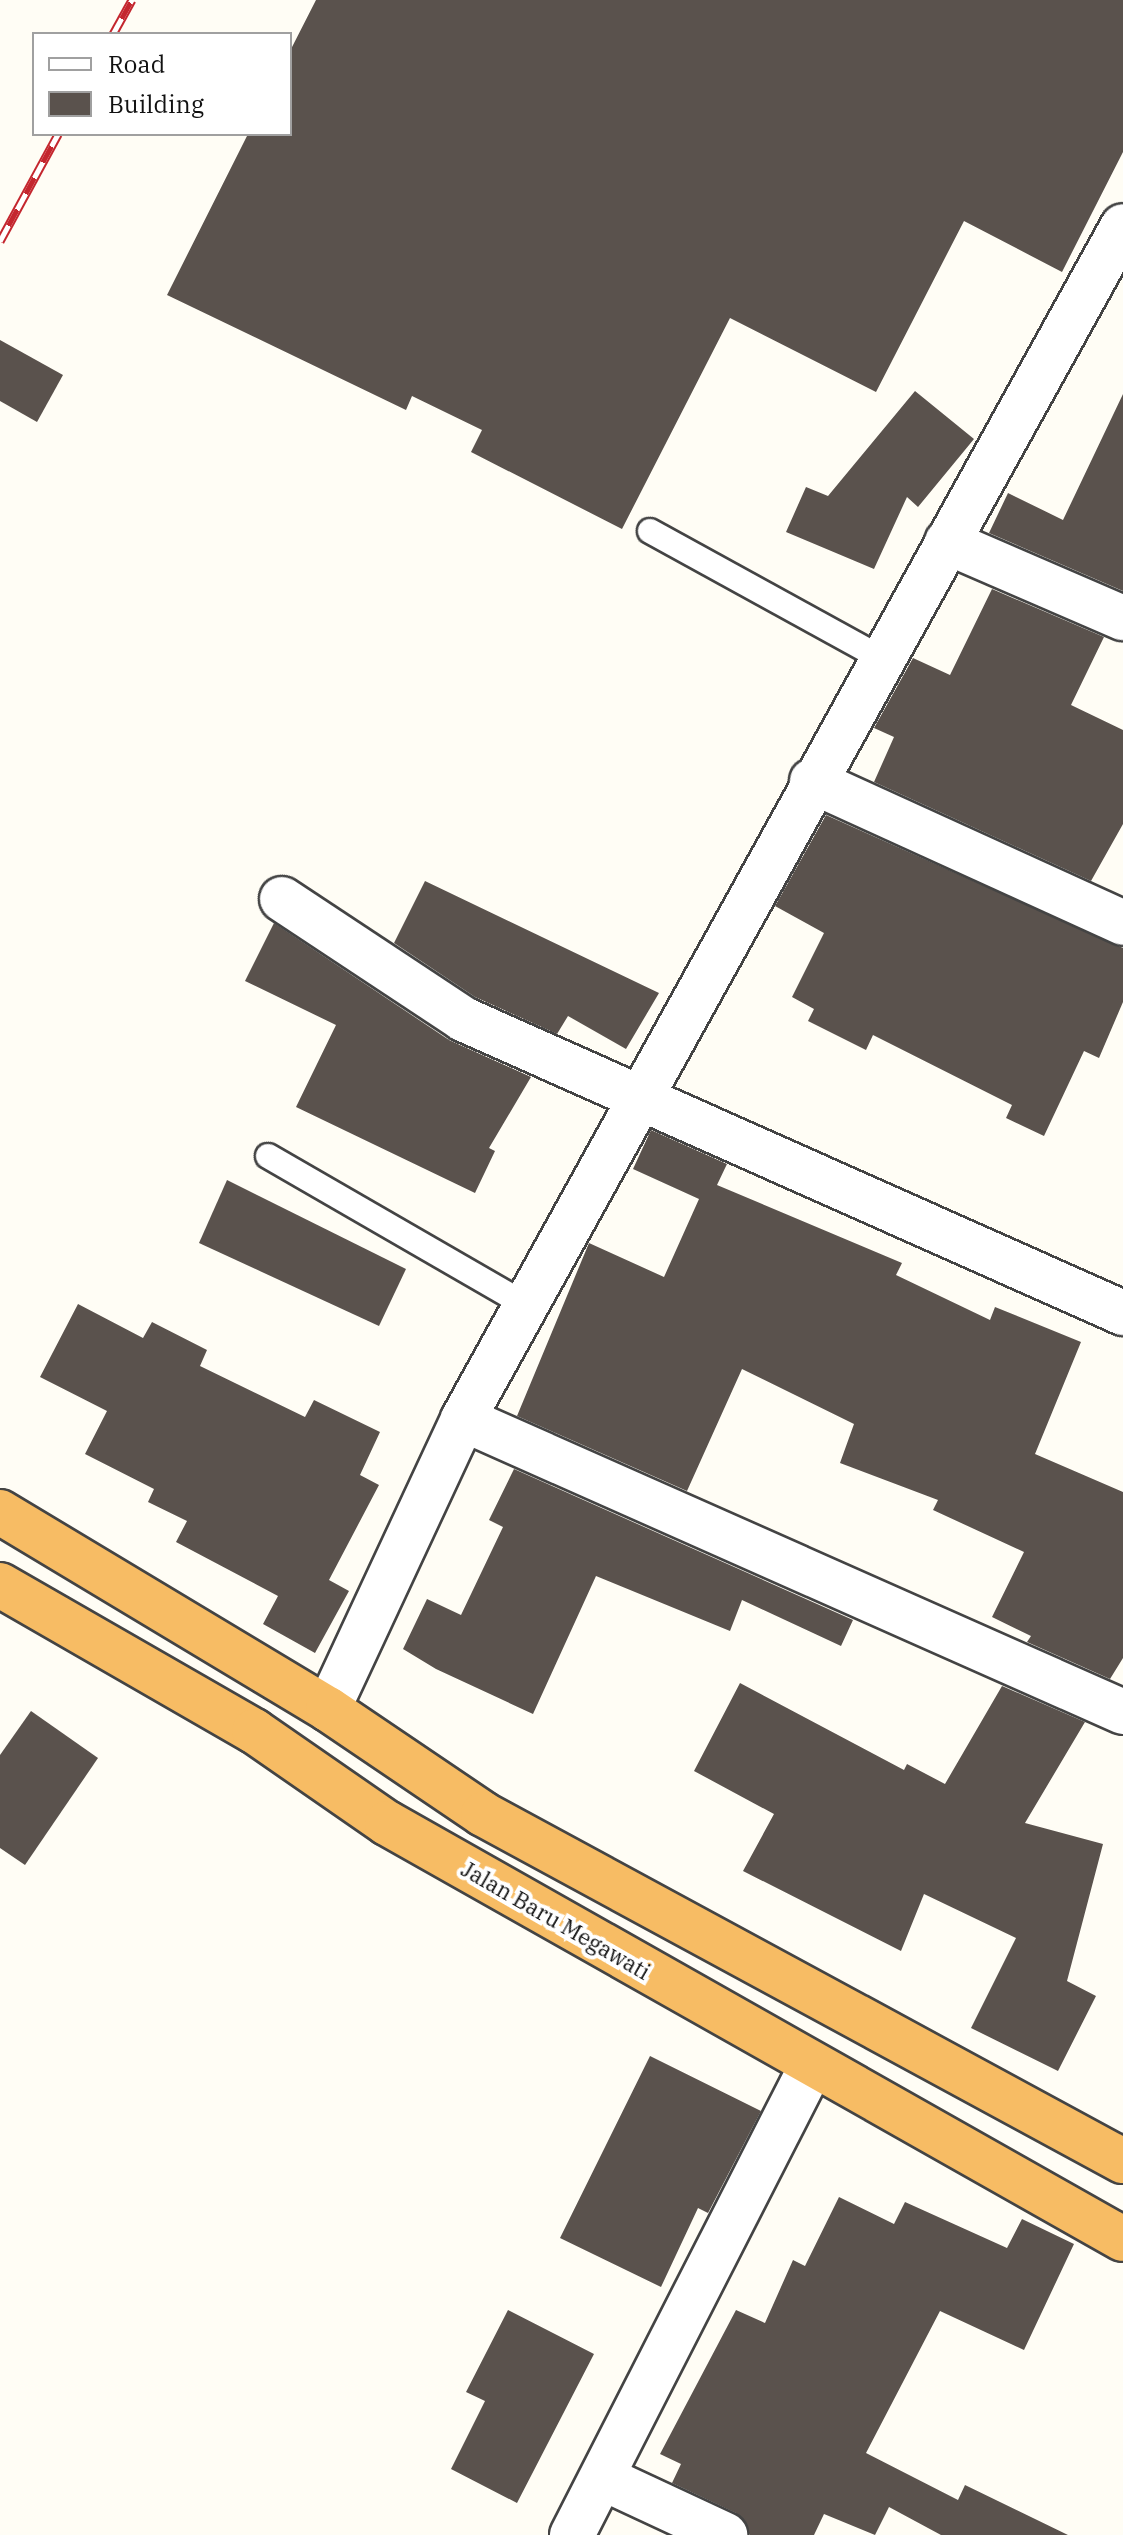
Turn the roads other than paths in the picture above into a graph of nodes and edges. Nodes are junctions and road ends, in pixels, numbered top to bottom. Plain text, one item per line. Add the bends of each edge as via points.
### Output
1 (1123, 226) edge
2 (650, 531) dead end
3 (947, 542) junction
4 (1123, 618) edge
5 (881, 658) junction
6 (812, 781) junction
7 (282, 899) dead end
8 (1123, 923) edge
9 (639, 1098) junction
10 (268, 1156) dead end
11 (526, 1305) junction
12 (1123, 1313) edge
13 (463, 1419) junction
14 (0, 1512) edge
15 (0, 1585) edge
16 (328, 1709) junction
17 (1123, 1712) edge
18 (811, 2067) junction
19 (1123, 2161) edge
20 (1123, 2239) edge
21 (603, 2478) junction
22 (572, 2535) edge
23 (725, 2535) edge

1 - 3 street
2 - 5 lane
3 - 4 street
3 - 5 street
5 - 6 street
6 - 8 street
6 - 9 street
7 - 9 street via 463,1019
9 - 11 street
9 - 12 street
10 - 11 lane
11 - 13 street
13 - 16 street
13 - 17 street
14 - 16 highway
15 - 18 highway, Jalan Baru Megawati via 254,1731 387,1823
16 - 19 highway via 483,1814
18 - 20 highway, Jalan Baru Megawati
18 - 21 street
21 - 22 street
21 - 23 street

